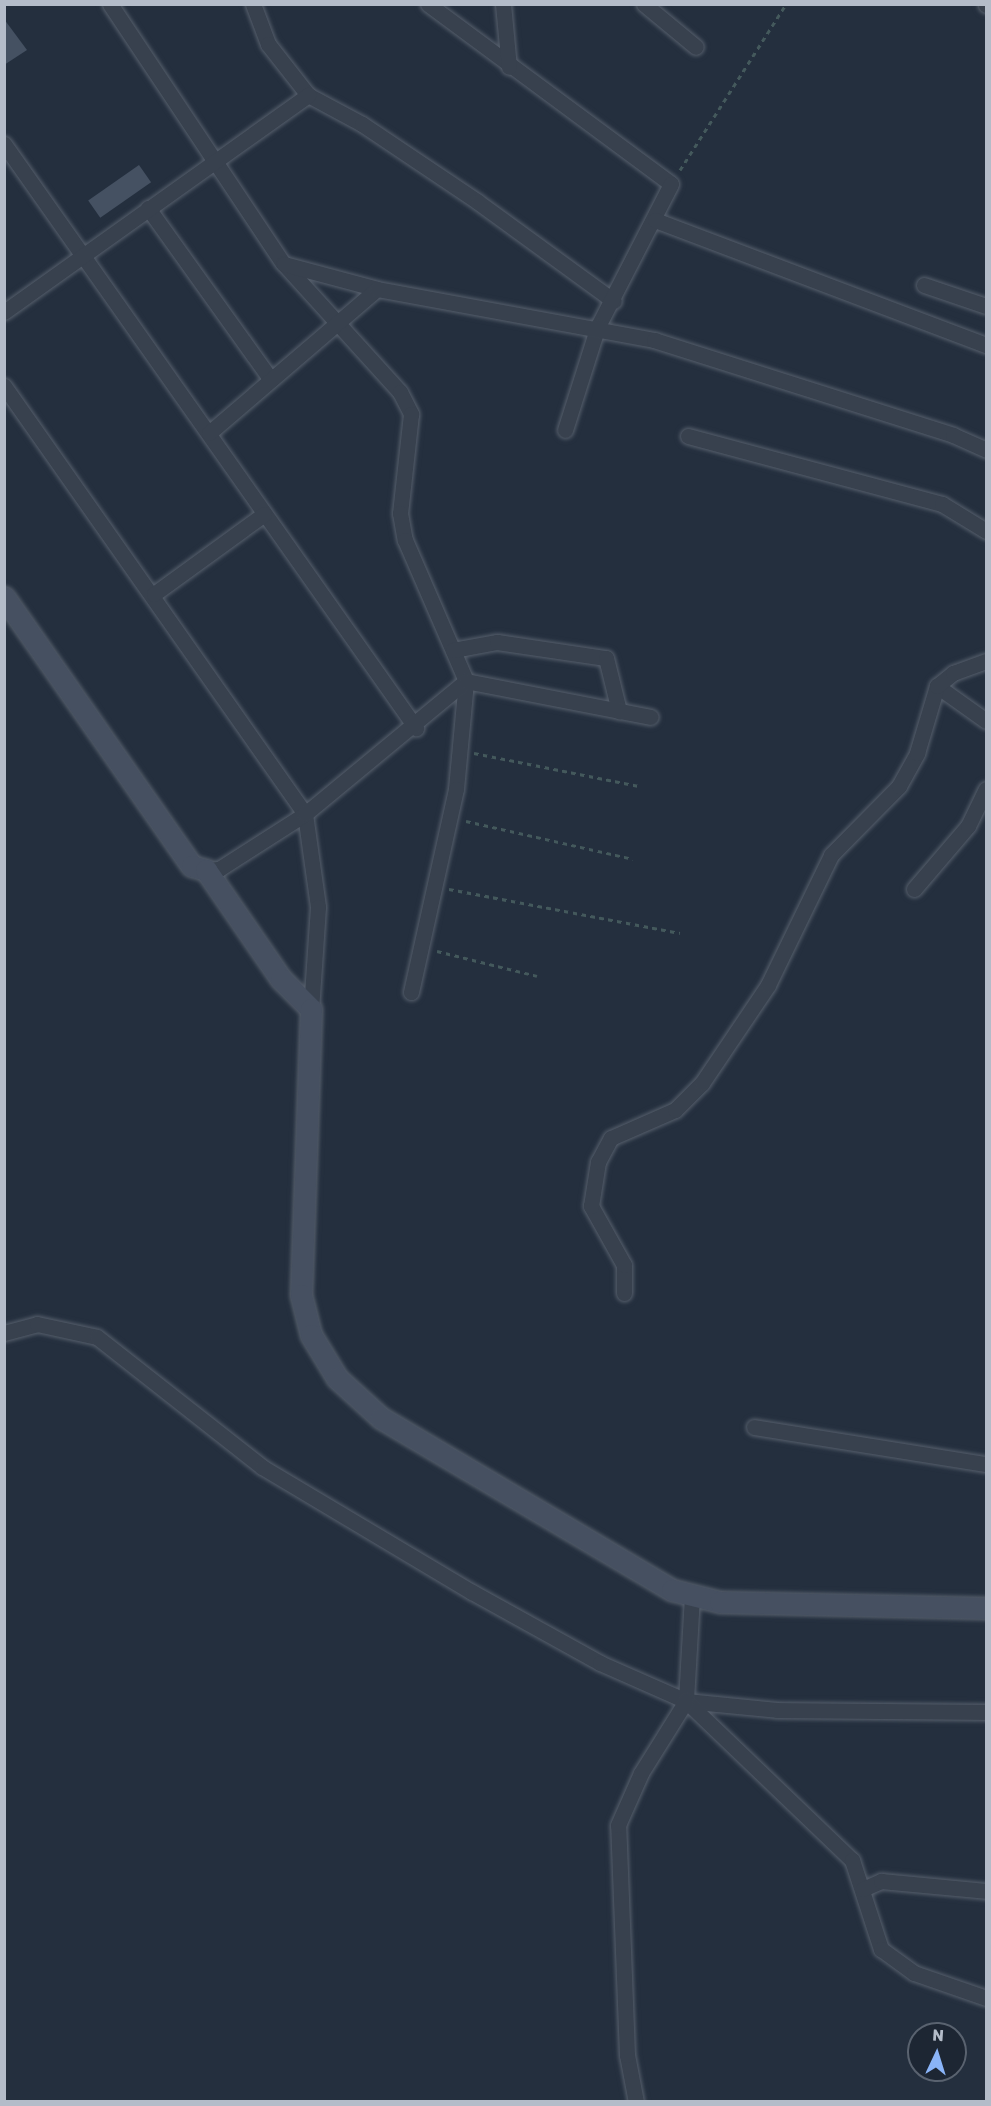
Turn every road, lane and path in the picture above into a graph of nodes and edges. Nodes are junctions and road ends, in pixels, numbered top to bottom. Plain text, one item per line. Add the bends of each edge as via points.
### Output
1 (110, 4) edge
2 (253, 4) edge
3 (428, 4) edge
4 (503, 4) edge
5 (644, 4) edge
6 (786, 4) edge
7 (696, 47) dead end
8 (509, 67) junction
9 (308, 95) junction
10 (4, 144) edge
11 (215, 158) junction
12 (671, 184) junction
13 (148, 208) junction
14 (655, 220) junction
15 (82, 258) junction
16 (283, 263) junction
17 (924, 285) dead end
18 (377, 289) junction
19 (614, 301) junction
20 (987, 306) edge
21 (4, 312) edge
22 (340, 324) junction
23 (598, 326) junction
24 (987, 345) edge
25 (272, 380) junction
26 (4, 386) edge
27 (565, 430) dead end
28 (208, 433) junction
29 (688, 436) dead end
30 (987, 450) edge
31 (264, 514) junction
32 (987, 531) edge
33 (154, 594) junction
34 (4, 597) edge
35 (453, 650) junction
36 (987, 661) edge
37 (466, 681) junction
38 (937, 686) junction
39 (619, 711) junction
40 (651, 717) dead end
41 (987, 721) edge
42 (416, 728) junction
43 (460, 750) junction
44 (639, 786) dead end
45 (987, 789) edge
46 (305, 814) junction
47 (449, 818) junction
48 (633, 859) dead end
49 (206, 870) junction
50 (436, 887) junction
51 (914, 889) dead end
52 (680, 933) dead end
53 (421, 947) junction
54 (537, 976) dead end
55 (411, 992) dead end
56 (311, 1009) junction
57 (624, 1293) dead end
58 (4, 1333) edge
59 (754, 1427) dead end
60 (987, 1464) edge
61 (692, 1596) junction
62 (987, 1608) edge
63 (686, 1701) junction
64 (987, 1712) edge
65 (863, 1890) junction
66 (987, 1891) edge
67 (987, 1998) edge
68 (636, 2102) edge

1 - 11 street
2 - 9 street via 268,44
3 - 8 street
4 - 8 street
5 - 7 street
6 - 12 path
8 - 12 street
9 - 11 street
9 - 19 street via 468,195
10 - 15 street
11 - 13 street
11 - 16 street
12 - 14 street
13 - 15 street
13 - 25 street
14 - 19 street
14 - 24 street
15 - 21 street
15 - 28 street
16 - 18 street
16 - 22 street
17 - 20 street
18 - 22 street
18 - 23 street
19 - 23 street
22 - 25 street
22 - 35 street via 400,392 411,414 400,513 405,540
23 - 27 street
23 - 30 street via 836,397
25 - 28 street
26 - 33 street
28 - 31 street
29 - 32 street via 942,504
31 - 33 street
31 - 42 street
33 - 46 street
34 - 49 street via 192,866
35 - 37 street
35 - 39 street via 497,642 606,658
36 - 38 street via 953,673
37 - 39 street
37 - 42 street
37 - 43 street
38 - 41 street
38 - 57 street via 918,753 899,786 831,855 739,1034 675,1110 620,1130 598,1162 591,1206 624,1264
39 - 40 street
42 - 46 street
43 - 44 path
43 - 47 street
45 - 51 street via 968,826
46 - 49 street via 219,869
46 - 56 street via 318,907
47 - 48 path
47 - 50 street
49 - 56 street via 281,979
50 - 52 path
50 - 53 street
53 - 54 path
53 - 55 street
56 - 61 street via 301,1295 303,1316 321,1357 381,1418 662,1586
58 - 63 street via 37,1324 97,1337 262,1467 541,1630
59 - 60 street
61 - 62 street via 775,1605
61 - 63 street
63 - 64 street via 777,1710
63 - 65 street via 852,1860
63 - 68 street via 641,1773 618,1825 627,2055
65 - 66 street via 881,1881
65 - 67 street via 881,1948 914,1973

